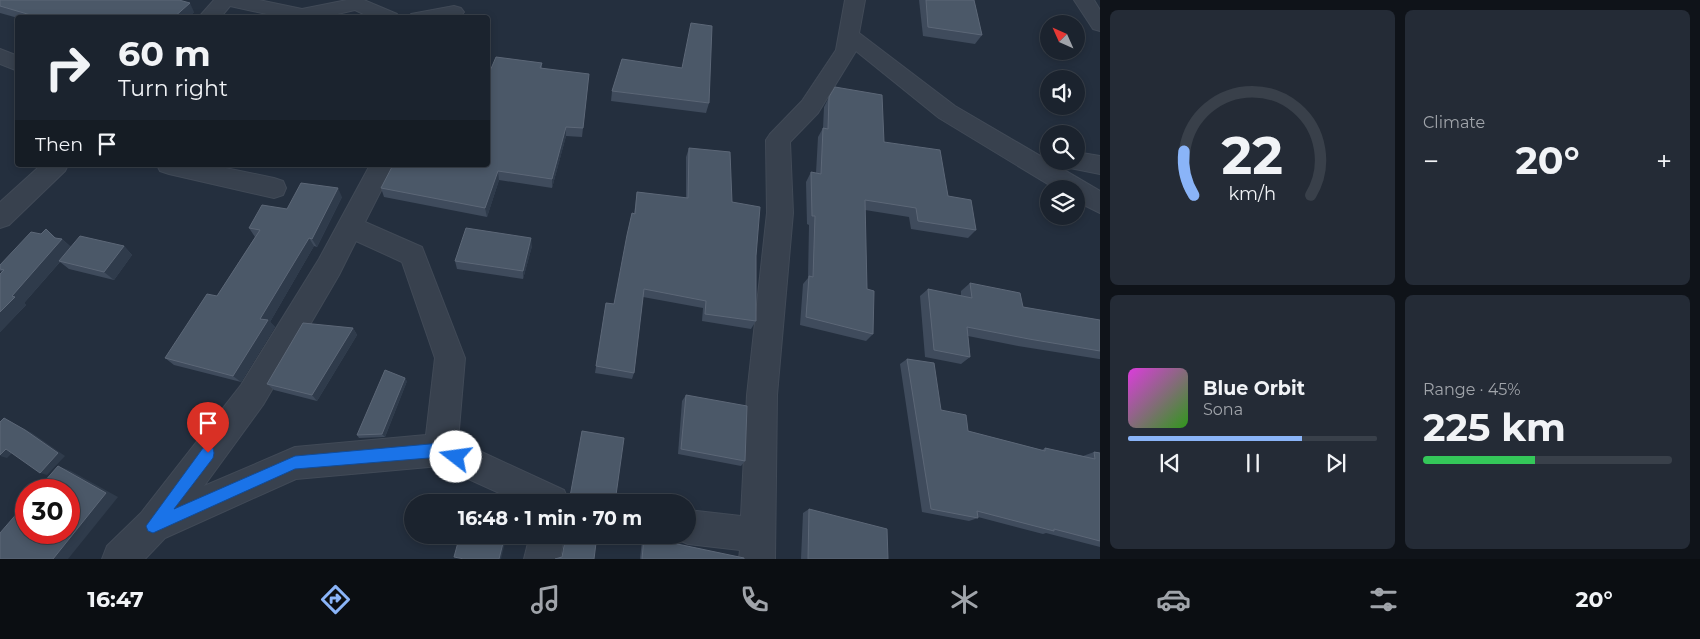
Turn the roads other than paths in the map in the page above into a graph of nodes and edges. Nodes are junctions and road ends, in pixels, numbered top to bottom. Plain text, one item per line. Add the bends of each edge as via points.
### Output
1 (225, 0) edge
2 (231, 0) edge
3 (855, 0) edge
4 (1084, 0) edge
5 (456, 10) edge
6 (211, 15) edge
7 (302, 15) edge
8 (302, 15) edge
9 (383, 15) edge
10 (432, 15) edge
11 (1100, 24) edge
12 (849, 35) junction
13 (0, 56) edge
14 (15, 63) edge
15 (984, 133) junction
16 (1040, 153) edge
17 (1085, 163) edge
18 (1100, 165) edge
19 (54, 167) edge
20 (178, 167) edge
21 (381, 167) edge
22 (274, 188) dead end
23 (1100, 202) edge
24 (0, 218) edge
25 (350, 227) junction
26 (441, 450) junction
27 (538, 494) edge
28 (153, 526) junction
29 (696, 529) edge
30 (545, 544) edge
31 (757, 547) edge
32 (120, 559) edge
33 (542, 559) edge

1 - 6 street
2 - 7 street
3 - 12 street
4 - 11 street
5 - 10 street
8 - 9 street via 357,4
12 - 15 street via 947,112
12 - 31 street via 846,50 810,107 778,140 780,213 762,394
13 - 14 street
15 - 16 street
15 - 23 street
17 - 18 street
19 - 24 street
20 - 22 street
21 - 25 street
25 - 26 street via 413,255 450,358
25 - 28 street via 252,395
26 - 27 street
26 - 28 street via 295,463
28 - 32 street
29 - 31 street
30 - 33 street

